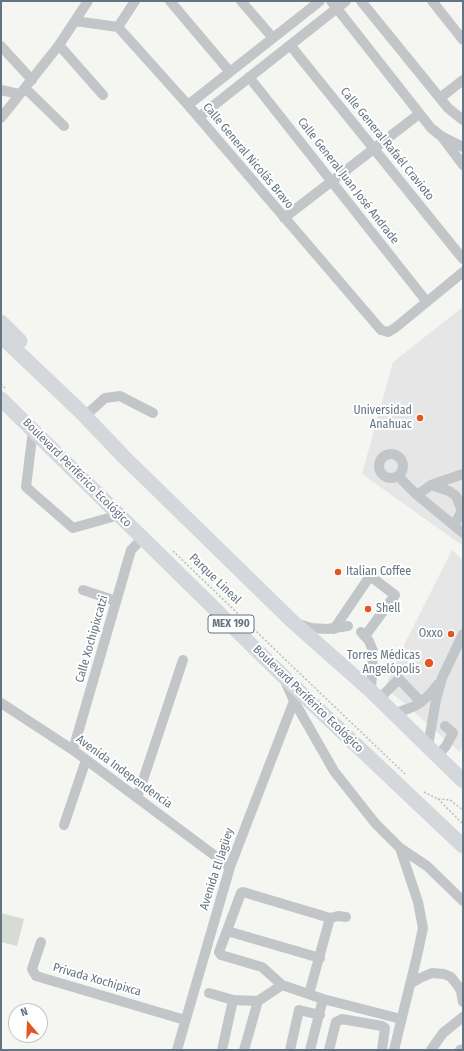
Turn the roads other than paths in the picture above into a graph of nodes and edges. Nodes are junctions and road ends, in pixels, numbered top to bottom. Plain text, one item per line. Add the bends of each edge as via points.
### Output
1 (88, 1) edge
2 (135, 1) edge
3 (170, 1) edge
4 (241, 1) edge
5 (320, 1) edge
6 (346, 1) edge
7 (361, 1) edge
8 (432, 1) edge
9 (334, 5) edge
10 (75, 21) junction
11 (118, 27) junction
12 (273, 38) junction
13 (463, 40) edge
14 (59, 45) junction
15 (290, 45) junction
16 (1, 46) edge
17 (230, 72) junction
18 (249, 77) junction
19 (32, 80) junction
20 (463, 80) edge
21 (1, 90) edge
22 (22, 91) junction
23 (104, 95) dead end
24 (440, 98) junction
25 (188, 105) junction
26 (419, 114) junction
27 (199, 117) junction
28 (1, 118) edge
29 (463, 120) edge
30 (64, 126) dead end
31 (441, 136) junction
32 (463, 147) edge
33 (374, 148) junction
34 (463, 165) edge
35 (332, 181) junction
36 (284, 218) junction
37 (463, 259) edge
38 (463, 272) edge
39 (427, 302) junction
40 (1, 322) edge
41 (1, 336) edge
42 (4, 394) edge
43 (1, 411) edge
44 (153, 413) dead end
45 (82, 414) junction
46 (18, 415) junction
47 (33, 430) junction
48 (463, 474) edge
49 (398, 476) dead end
50 (431, 485) junction
51 (417, 495) junction
52 (119, 515) junction
53 (454, 525) junction
54 (463, 533) edge
55 (143, 538) junction
56 (83, 590) dead end
57 (116, 601) junction
58 (292, 621) junction
59 (348, 626) dead end
60 (334, 629) junction
61 (463, 634) edge
62 (183, 660) dead end
63 (281, 674) junction
64 (442, 678) junction
65 (375, 695) junction
66 (294, 701) junction
67 (421, 702) junction
68 (1, 703) edge
69 (394, 714) junction
70 (445, 726) dead end
71 (73, 750) junction
72 (433, 751) junction
73 (86, 760) junction
74 (463, 781) edge
75 (137, 798) junction
76 (64, 825) dead end
77 (463, 846) edge
78 (400, 848) junction
79 (230, 867) junction
80 (463, 901) edge
81 (346, 917) dead end
82 (330, 918) junction
83 (227, 931) junction
84 (41, 942) dead end
85 (320, 958) junction
86 (410, 984) junction
87 (282, 985) junction
88 (209, 993) dead end
89 (309, 994) junction
90 (323, 999) junction
91 (233, 1000) junction
92 (258, 1001) junction
93 (463, 1002) edge
94 (463, 1006) edge
95 (320, 1015) junction
96 (460, 1018) edge
97 (401, 1019) junction
98 (185, 1020) junction
99 (177, 1050) edge
100 (222, 1050) edge
101 (244, 1050) edge
102 (290, 1050) edge
103 (310, 1050) edge
104 (328, 1050) edge
105 (382, 1050) edge
106 (394, 1050) edge
107 (431, 1050) edge

1 - 10 street
2 - 11 street
3 - 17 street
4 - 12 street
5 - 12 street
6 - 9 street
7 - 24 street
8 - 13 street
9 - 15 street
9 - 26 street
10 - 11 street
10 - 14 street
11 - 25 street, Calle General Nicolás Bravo
12 - 17 street
14 - 19 street
14 - 23 street
15 - 18 street
15 - 33 street, Calle General Rafaél Cravioto
16 - 19 street
17 - 25 street
18 - 27 street
18 - 35 street, Calle General Juan José Andrade
19 - 22 street
20 - 24 street
21 - 22 street
22 - 28 street
22 - 30 street
24 - 29 street
25 - 27 street, Calle General Nicolás Bravo
26 - 31 street
26 - 33 street
27 - 36 street, Calle General Nicolás Bravo
31 - 32 street
31 - 34 street
33 - 35 street
33 - 37 street, Calle General Rafaél Cravioto
35 - 36 street
35 - 39 street, Calle General Juan José Andrade
36 - 39 street, Calle General Nicolás Bravo via 381,330 388,332 395,328
38 - 39 street
40 - 45 highway via 62,384 77,402
41 - 45 highway
42 - 46 highway, Boulevard Periférico Ecológico / MEX 190
43 - 46 highway
44 - 45 street via 120,396 105,398
45 - 58 highway
46 - 47 highway, Boulevard Periférico Ecológico / MEX 190
47 - 52 highway, Boulevard Periférico Ecológico / MEX 190
47 - 52 street via 26,487 73,528
48 - 50 street
49 - 51 street
50 - 51 street
50 - 53 street via 456,496 462,511
51 - 53 street
52 - 55 highway, Boulevard Periférico Ecológico / MEX 190
53 - 54 street
55 - 57 street, Calle Xochipixcatzi via 131,550
55 - 63 highway, Boulevard Periférico Ecológico / MEX 190
56 - 57 street
57 - 71 street, Calle Xochipixcatzi
58 - 60 street via 311,628
58 - 65 highway
59 - 60 street
60 - 65 street via 370,576 395,595 363,634 369,641 372,651
61 - 64 street
62 - 75 street
63 - 66 street
63 - 77 highway, Boulevard Periférico Ecológico / MEX 190
64 - 67 street
64 - 72 street via 436,700
65 - 67 street via 399,679
65 - 69 highway
66 - 78 street via 334,771 375,822
66 - 79 street, Avenida El Jagüey
67 - 69 street
68 - 71 street, Avenida Independencia
69 - 72 highway
70 - 72 street via 453,732 446,746
71 - 73 street, Avenida Independencia
72 - 74 highway
73 - 75 street, Avenida Independencia
73 - 76 street
75 - 79 street, Avenida Independencia
78 - 80 street via 427,866
78 - 86 street via 418,902 423,928
79 - 98 street, Avenida El Jagüey
81 - 82 street
82 - 83 street via 243,892
82 - 85 street
83 - 85 street
83 - 87 street via 219,952 221,955 262,967
84 - 98 street, Privada Xochipixca via 32,969 36,976
85 - 89 street
86 - 93 street via 432,973 444,974 451,977 458,986
86 - 97 street
87 - 89 street
87 - 92 street
88 - 91 street
89 - 90 street
90 - 95 street
90 - 97 street
91 - 92 street
91 - 100 street
92 - 101 street
94 - 96 street
95 - 102 street via 299,1010
95 - 103 street
96 - 107 street via 443,1033
97 - 106 street
98 - 99 street, Avenida El Jagüey
104 - 105 street via 336,1022 342,1019 385,1028

